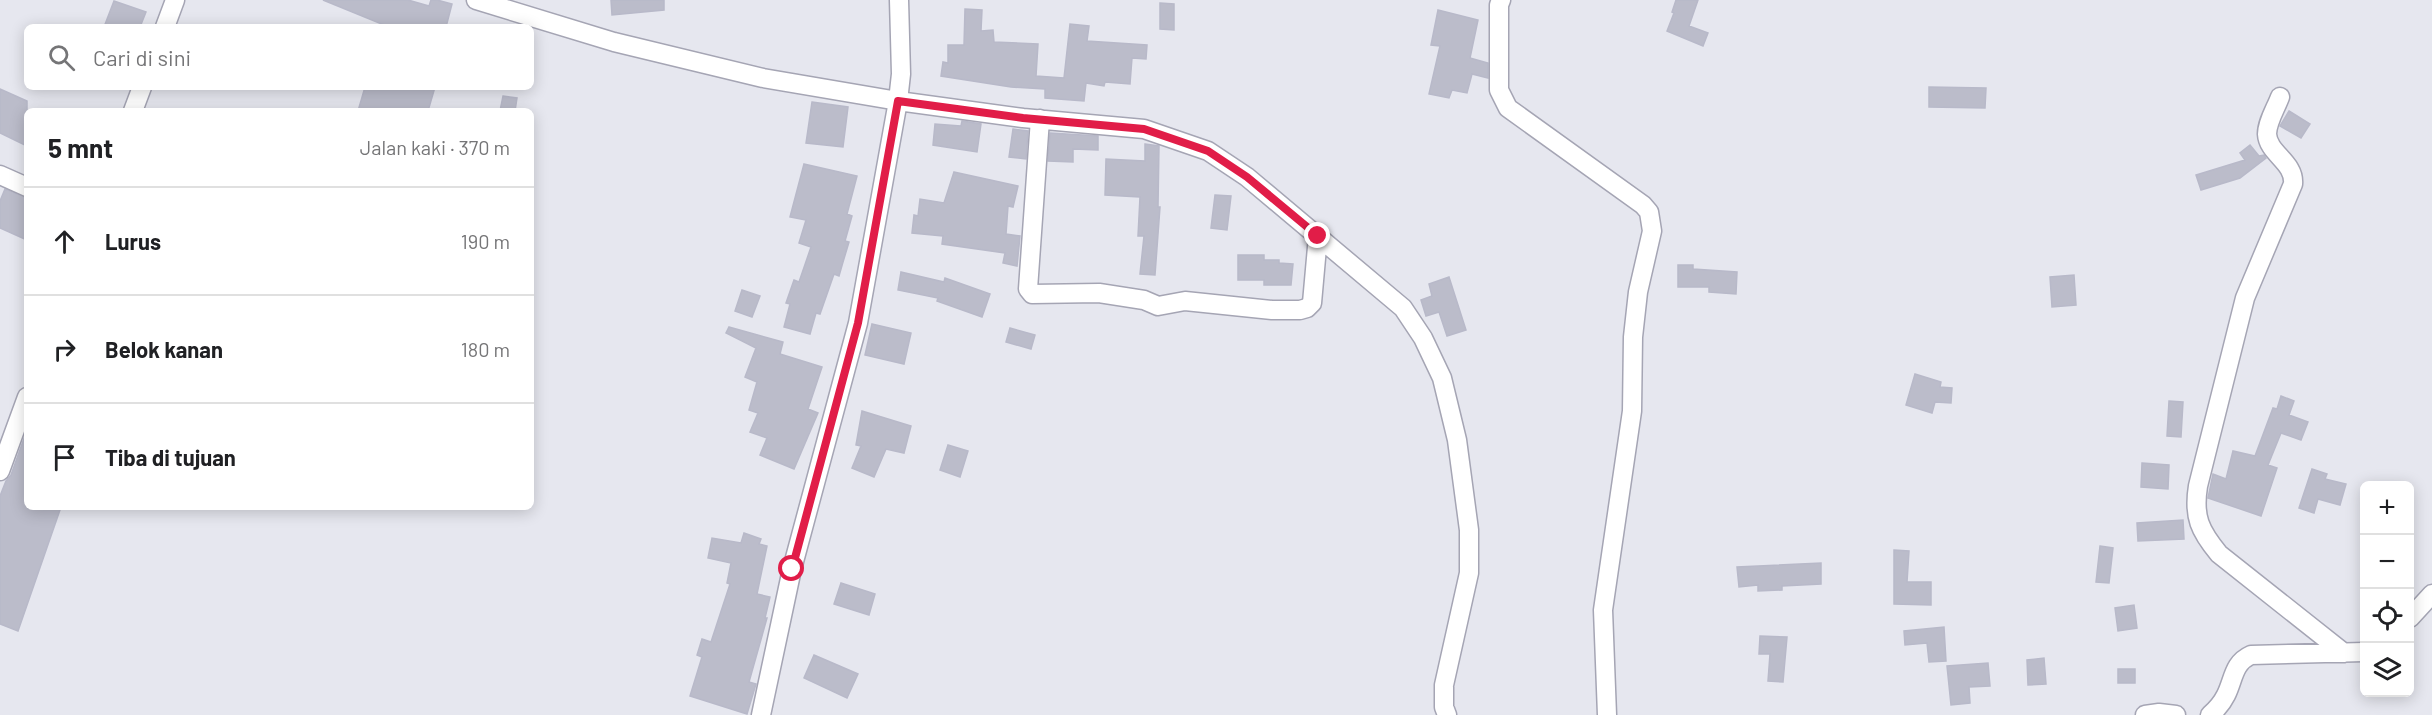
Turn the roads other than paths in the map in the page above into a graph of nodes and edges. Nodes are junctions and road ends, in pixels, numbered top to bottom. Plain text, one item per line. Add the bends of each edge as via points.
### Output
1 (175, 0) edge
2 (476, 0) edge
3 (899, 0) edge
4 (1501, 0) edge
5 (166, 24) edge
6 (141, 90) edge
7 (2280, 97) dead end
8 (898, 101) junction
9 (134, 108) edge
10 (1040, 119) junction
11 (0, 175) edge
12 (24, 186) edge
13 (1318, 236) junction
14 (24, 405) edge
15 (0, 471) edge
16 (2432, 594) edge
17 (2414, 613) edge
18 (2344, 652) junction
19 (2360, 652) edge
20 (761, 715) edge
21 (1447, 715) edge
22 (1607, 715) edge
23 (2145, 715) edge
24 (2176, 715) edge
25 (2210, 715) edge

1 - 5 street
2 - 8 street via 614,42 763,78
3 - 8 street
4 - 22 street via 1502,100 1643,205 1652,219 1638,292 1632,411 1603,610
6 - 9 street
7 - 18 street via 2267,130 2268,139 2291,170 2293,184 2246,298 2198,486 2195,513 2206,538 2219,554
8 - 10 street
8 - 20 street via 858,323 792,569
10 - 13 street via 1144,129 1208,151 1247,177
10 - 13 street via 1028,289 1032,294 1099,293 1158,306 1185,301 1299,310 1312,303
11 - 12 street
13 - 21 street via 1403,308 1423,338 1448,397 1464,486 1469,573 1444,685
14 - 15 street
16 - 17 street
18 - 19 street
18 - 25 street via 2277,653 2243,659 2223,700
23 - 24 street

